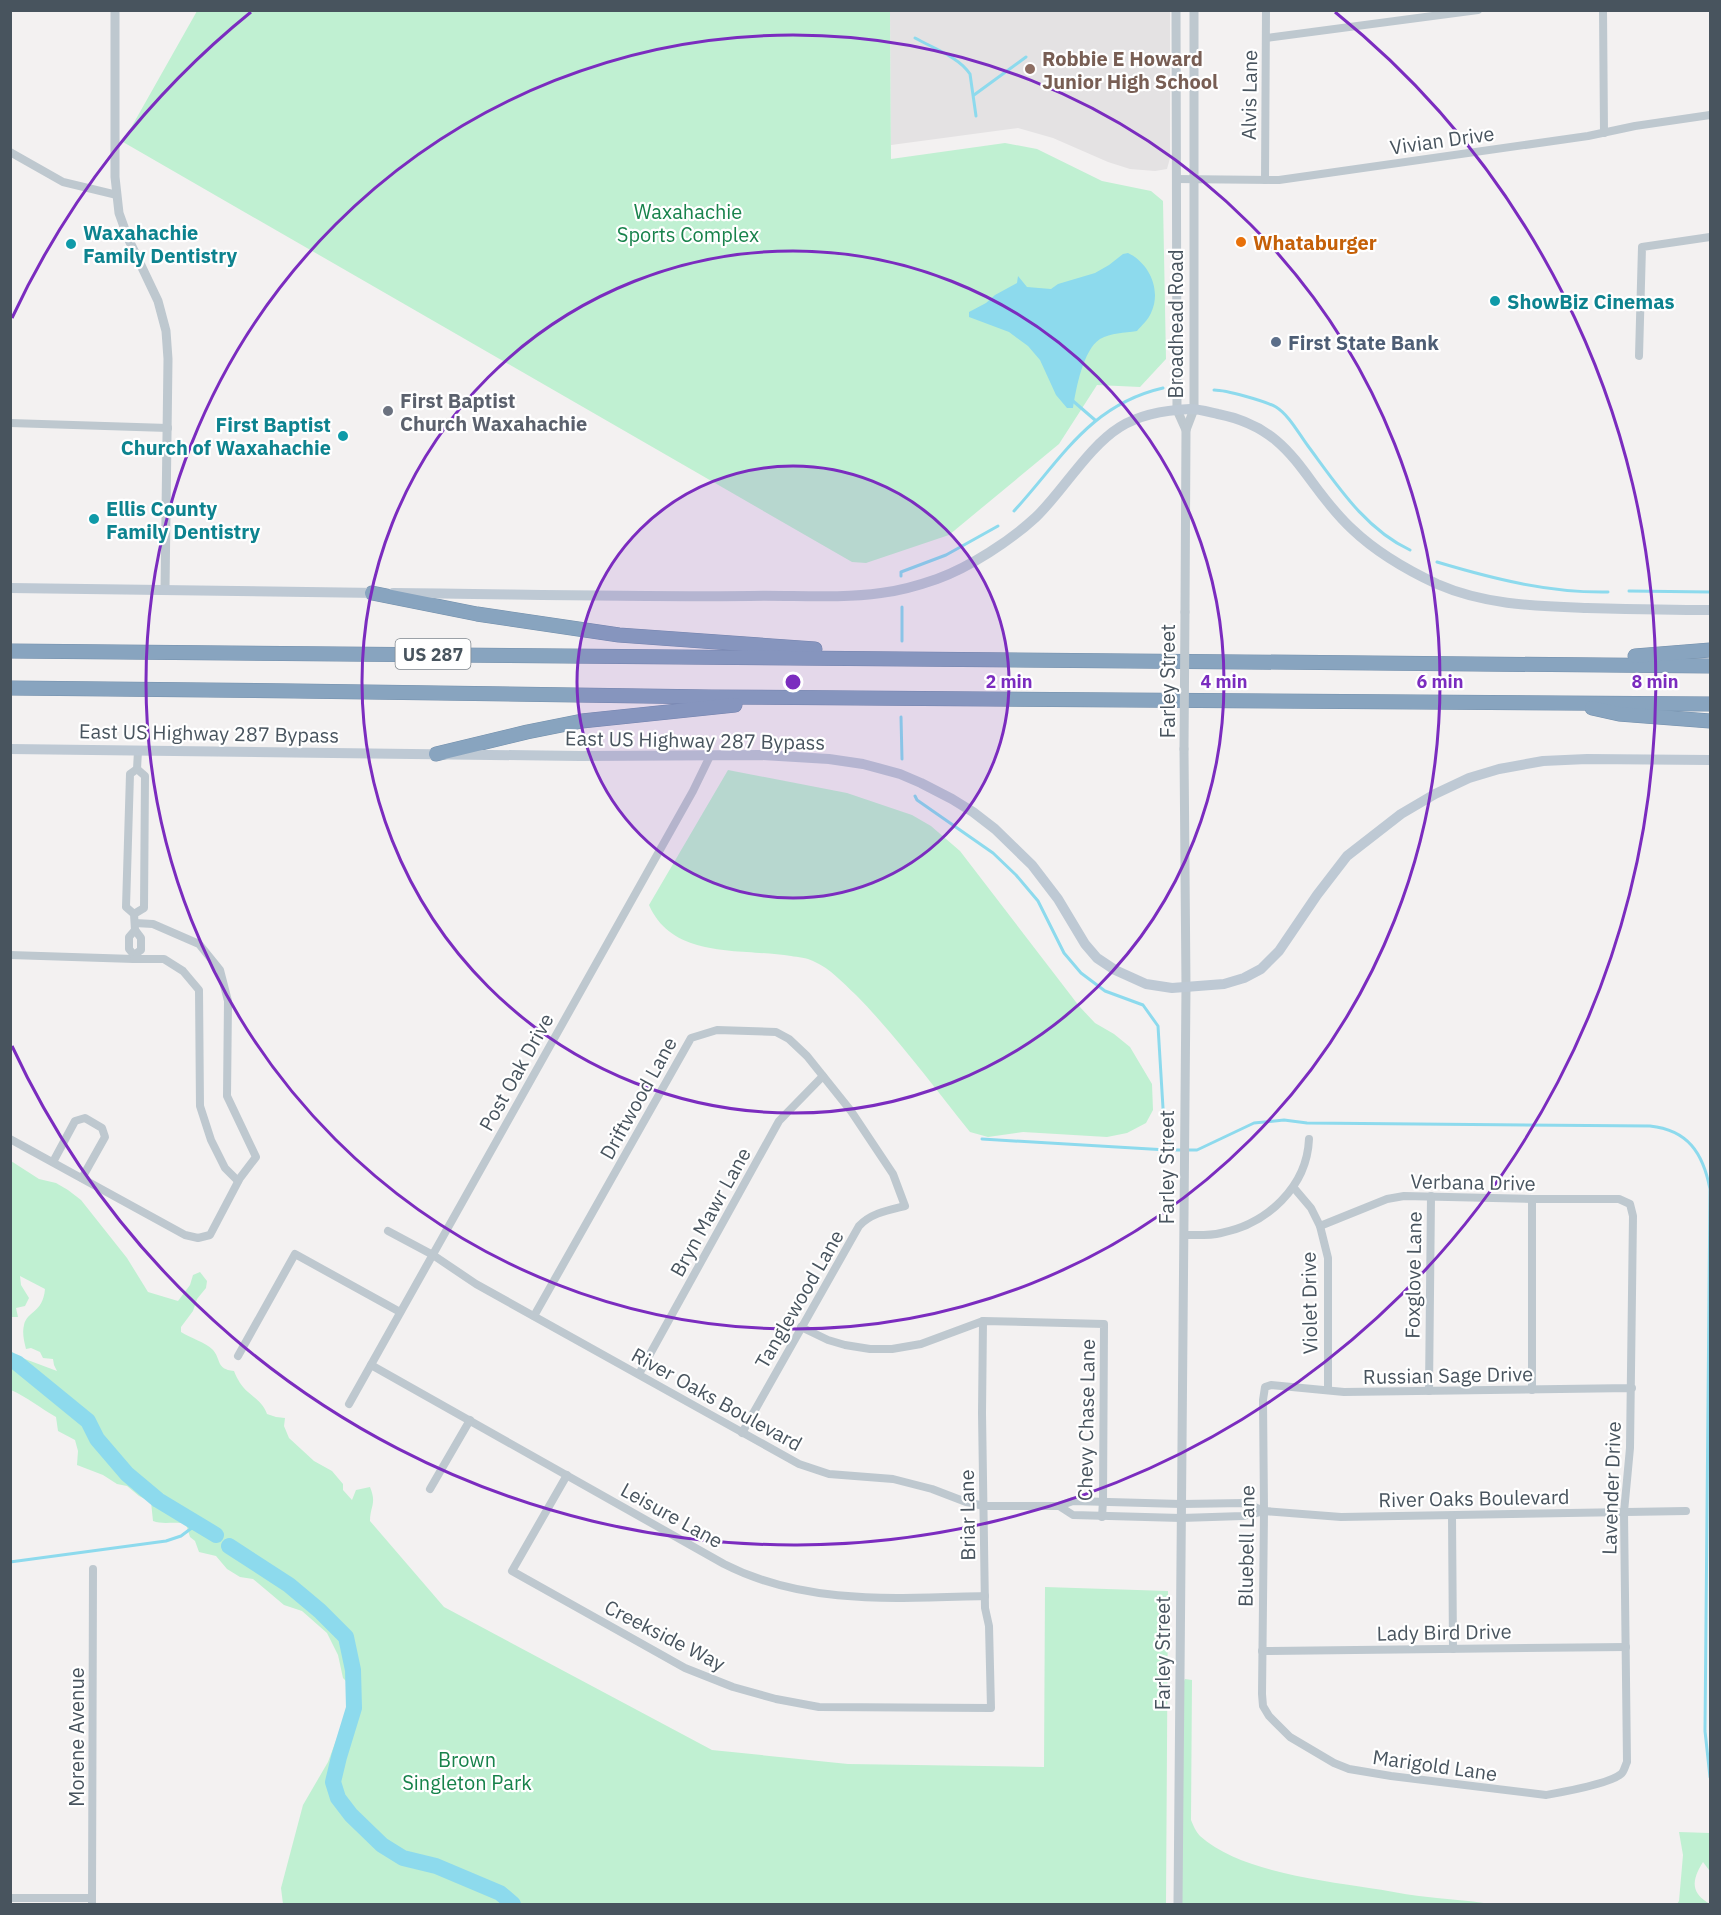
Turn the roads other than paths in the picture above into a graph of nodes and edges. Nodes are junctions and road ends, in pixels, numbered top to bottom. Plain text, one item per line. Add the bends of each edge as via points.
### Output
1 (115, 10) edge
2 (1176, 10) edge
3 (1194, 10) edge
4 (1266, 10) edge
5 (1478, 10) edge
6 (1603, 10) edge
7 (1266, 38) junction
8 (1710, 115) edge
9 (1604, 133) junction
10 (10, 152) edge
11 (1176, 179) junction
12 (1193, 180) junction
13 (1265, 180) junction
14 (117, 195) junction
15 (1710, 237) edge
16 (1639, 356) dead end
17 (1194, 409) junction
18 (1178, 410) junction
19 (10, 423) edge
20 (168, 428) junction
21 (1186, 430) junction
22 (10, 588) edge
23 (165, 590) junction
24 (372, 593) junction
25 (1710, 610) edge
26 (1710, 650) edge
27 (10, 651) edge
28 (855, 658) junction
29 (1476, 663) junction
30 (1710, 666) edge
31 (10, 688) edge
32 (807, 697) junction
33 (1579, 703) junction
34 (1710, 704) edge
35 (1710, 721) edge
36 (10, 749) edge
37 (138, 751) junction
38 (436, 754) junction
39 (710, 756) junction
40 (1710, 760) edge
41 (137, 769) junction
42 (135, 922) junction
43 (10, 955) edge
44 (134, 957) junction
45 (1186, 987) junction
46 (823, 1076) junction
47 (10, 1138) edge
48 (1309, 1139) dead end
49 (52, 1162) junction
50 (82, 1178) junction
51 (238, 1181) junction
52 (1294, 1188) junction
53 (1431, 1196) junction
54 (1532, 1199) junction
55 (1630, 1204) joint
56 (905, 1206) joint
57 (1320, 1226) junction
58 (388, 1231) dead end
59 (1184, 1234) junction
60 (433, 1255) junction
61 (400, 1312) junction
62 (534, 1316) junction
63 (983, 1321) junction
64 (801, 1328) junction
65 (238, 1356) dead end
66 (371, 1365) junction
67 (639, 1374) junction
68 (1265, 1387) joint
69 (1632, 1388) junction
70 (1328, 1390) junction
71 (1532, 1390) junction
72 (1429, 1391) junction
73 (349, 1404) dead end
74 (470, 1420) junction
75 (742, 1433) junction
76 (567, 1475) junction
77 (430, 1489) dead end
78 (1103, 1501) junction
79 (1181, 1504) junction
80 (984, 1506) junction
81 (1059, 1506) junction
82 (1264, 1511) junction
83 (1686, 1511) dead end
84 (1624, 1512) junction
85 (1452, 1515) junction
86 (1102, 1516) junction
87 (1181, 1518) junction
88 (93, 1569) dead end
89 (985, 1596) junction
90 (1626, 1647) junction
91 (1453, 1649) junction
92 (1262, 1651) junction
93 (1263, 1706) joint
94 (991, 1708) joint
95 (1622, 1773) joint
96 (10, 1898) edge
97 (92, 1901) edge
98 (1178, 1905) edge

1 - 14 street
2 - 11 street, Broadhead Road
3 - 12 street, Broadhead Road
4 - 7 street, Alvis Lane
5 - 7 street
6 - 9 street
7 - 13 street, Alvis Lane
8 - 9 street, Vivian Drive
9 - 13 street, Vivian Drive
10 - 14 street via 63,183
11 - 12 street, Vivian Drive
11 - 18 street, Broadhead Road
12 - 13 street, Vivian Drive
12 - 17 street, Broadhead Road
14 - 20 street via 128,238 158,301 166,331
15 - 16 street via 1642,247
17 - 18 main road
17 - 21 street, Broadhead Road
17 - 25 main road via 1242,419 1263,429 1294,457 1353,531 1395,562 1462,594 1526,606
18 - 21 street, Broadhead Road
18 - 24 main road via 1138,418 1118,428 1037,516 996,548 938,578 881,593
19 - 20 street
20 - 23 street
21 - 45 street, Farley Street, bridge
22 - 23 main road
23 - 24 main road
24 - 28 highway via 477,614 619,635 830,651
26 - 29 highway via 1642,656 1495,657
27 - 28 highway, US 287
28 - 29 highway, US 287
29 - 30 highway, US 287
31 - 32 highway, US 287
32 - 33 highway, US 287
32 - 38 highway via 582,722
33 - 34 highway, US 287
33 - 35 highway via 1619,714
36 - 37 main road, East US Highway 287 Bypass
37 - 38 main road, East US Highway 287 Bypass
37 - 41 street
38 - 39 main road, East US Highway 287 Bypass
39 - 45 main road, East US Highway 287 Bypass via 829,759 863,764 921,783 973,812 1032,865 1097,958 1146,984
39 - 60 street, Post Oak Drive
40 - 45 main road, East US Highway 287 Bypass via 1543,761 1469,778 1401,814 1347,856 1279,951 1261,969 1224,984
41 - 42 street via 130,774 126,907
41 - 42 street via 145,776 144,908
42 - 44 street via 141,950
42 - 51 street via 153,924 199,944 219,970 228,1002 227,1096 256,1157
43 - 44 street
44 - 51 street via 164,960 183,971 199,990 200,1106 225,1168
45 - 59 street, Farley Street
46 - 56 street, Driftwood Lane via 893,1174
46 - 62 street, Driftwood Lane via 799,1048 776,1032 717,1030 691,1038
46 - 67 street, Bryn Mawr Lane via 779,1121
47 - 49 street
48 - 52 street via 1304,1166
49 - 50 street
49 - 50 street via 75,1121 85,1118 102,1128 105,1137
50 - 51 street via 185,1235 198,1238 210,1235
52 - 57 street, Violet Drive
52 - 59 street via 1260,1219 1242,1227 1221,1233
53 - 54 street, Verbana Drive
53 - 57 street, Verbana Drive via 1387,1199
53 - 72 street, Foxglove Lane
54 - 55 street, Verbana Drive via 1619,1199
54 - 71 street
55 - 69 street, Lavender Drive
56 - 64 street, Tanglewood Lane via 876,1214 859,1226
57 - 70 street, Violet Drive via 1328,1258
58 - 60 street, River Oaks Boulevard
59 - 79 street, Farley Street
60 - 61 street, Post Oak Drive
60 - 62 street, River Oaks Boulevard
61 - 65 street via 295,1254
61 - 66 street, Post Oak Drive
62 - 67 street, River Oaks Boulevard
63 - 64 street via 921,1344 892,1349 845,1345
63 - 78 street, Chevy Chase Lane via 1104,1324
63 - 80 street, Briar Lane
64 - 75 street, Tanglewood Lane
66 - 73 street, Post Oak Drive
66 - 74 street, Leisure Lane
67 - 75 street, River Oaks Boulevard
68 - 70 street, Russian Sage Drive
68 - 82 street, Bluebell Lane
69 - 71 street, Russian Sage Drive
69 - 84 street, Lavender Drive
70 - 72 street, Russian Sage Drive
71 - 72 street, Russian Sage Drive
74 - 76 street, Leisure Lane
74 - 77 street
75 - 80 street, River Oaks Boulevard via 818,1472 893,1479
76 - 89 street, Leisure Lane via 724,1564 763,1581 818,1594 847,1596
76 - 94 street, Creekside Way via 512,1570 685,1668 733,1687 819,1707
78 - 79 street, River Oaks Boulevard
78 - 81 street, River Oaks Boulevard via 1073,1501
78 - 86 street, Chevy Chase Lane
79 - 82 street, River Oaks Boulevard via 1245,1503
79 - 87 street, Farley Street
80 - 81 street, River Oaks Boulevard
80 - 89 street, Briar Lane
81 - 86 street, River Oaks Boulevard via 1073,1515
82 - 85 street, River Oaks Boulevard via 1341,1517
82 - 87 street, River Oaks Boulevard via 1243,1516
82 - 92 street, Bluebell Lane
83 - 84 street, River Oaks Boulevard
84 - 85 street, River Oaks Boulevard
84 - 90 street, Lavender Drive
85 - 91 street
86 - 87 street, River Oaks Boulevard
87 - 98 street, Farley Street
88 - 97 street, Morene Avenue
89 - 94 street, Briar Lane
90 - 91 street, Lady Bird Drive
90 - 95 street, Lavender Drive via 1627,1762
91 - 92 street, Lady Bird Drive
92 - 93 street, Bluebell Lane
93 - 95 street, Marigold Lane via 1290,1737 1334,1763 1364,1772 1546,1795 1582,1788
96 - 97 street

